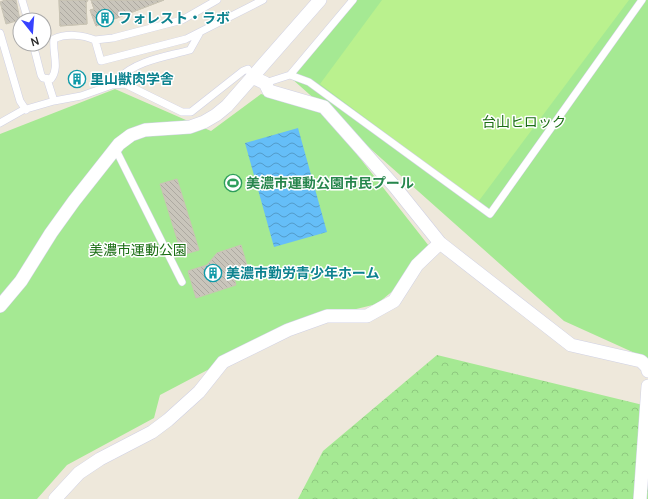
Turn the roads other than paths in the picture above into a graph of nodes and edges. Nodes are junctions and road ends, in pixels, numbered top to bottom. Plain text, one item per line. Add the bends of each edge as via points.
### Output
1 (22, 0) edge
2 (217, 0) edge
3 (263, 0) edge
4 (320, 0) edge
5 (352, 0) edge
6 (642, 0) edge
7 (26, 12) edge
8 (0, 33) edge
9 (199, 34) junction
10 (95, 40) junction
11 (35, 52) edge
12 (290, 75) junction
13 (252, 77) junction
14 (47, 79) junction
15 (265, 83) junction
16 (118, 84) junction
17 (54, 101) junction
18 (26, 110) junction
19 (0, 122) edge
20 (115, 148) junction
21 (440, 242) junction
22 (182, 282) dead end
23 (0, 306) edge
24 (648, 371) edge
25 (648, 386) edge
26 (642, 477) junction
27 (55, 499) edge
28 (640, 499) edge
29 (647, 499) edge

1 - 7 lane
2 - 10 lane via 182,20 113,38
3 - 9 lane
4 - 13 street
5 - 12 lane
6 - 12 lane via 490,214 310,82
8 - 18 lane via 20,101
9 - 10 lane via 101,61
9 - 16 lane via 190,50 129,68 118,79
10 - 14 lane via 75,36 61,36 54,40 56,70 51,79
11 - 14 lane via 41,75
12 - 15 lane
13 - 15 street
13 - 16 lane via 248,69 242,71 191,112 182,112 125,84
13 - 20 street via 227,106 204,122 190,127 145,130 131,135
14 - 17 lane
15 - 21 street via 269,91 324,107
16 - 17 lane via 105,86 81,96
17 - 18 lane
18 - 19 lane
20 - 22 lane
20 - 23 street via 51,233 21,281
21 - 24 street via 571,345 640,361
21 - 27 street via 418,265 394,301 367,316 327,316 288,330 223,362 199,392 168,420 152,432 79,473
25 - 26 street
26 - 28 street
26 - 29 street

